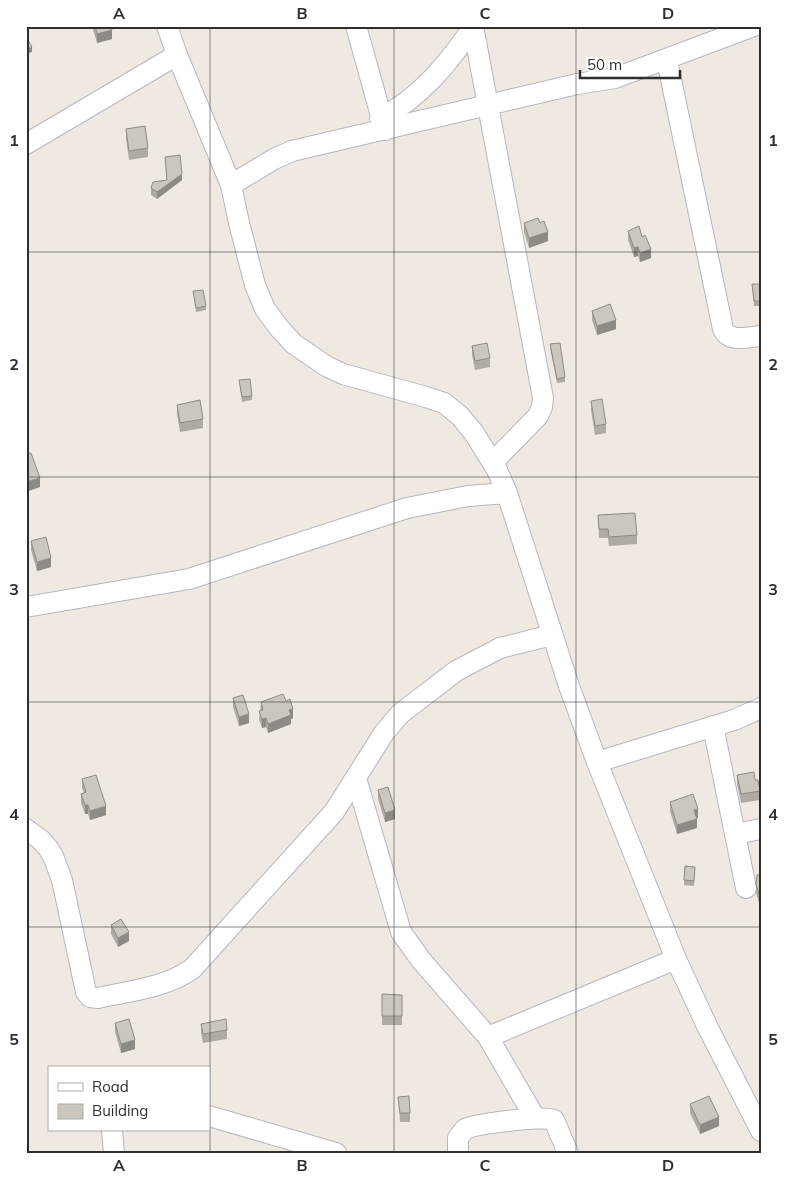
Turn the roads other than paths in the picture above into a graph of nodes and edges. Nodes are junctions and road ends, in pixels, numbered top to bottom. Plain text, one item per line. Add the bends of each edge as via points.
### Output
1 (167, 26) edge
2 (356, 26) edge
3 (754, 26) edge
4 (473, 27) edge
5 (177, 55) junction
6 (666, 60) junction
7 (487, 105) junction
8 (383, 124) junction
9 (26, 144) edge
10 (231, 185) junction
11 (761, 336) edge
12 (493, 462) junction
13 (507, 493) junction
14 (26, 607) edge
15 (552, 635) junction
16 (761, 708) edge
17 (714, 726) junction
18 (597, 762) junction
19 (356, 778) junction
20 (26, 829) edge
21 (761, 829) edge
22 (735, 834) junction
23 (746, 888) dead end
24 (676, 959) junction
25 (488, 1037) junction
26 (210, 1116) edge
27 (535, 1118) junction
28 (761, 1131) edge
29 (112, 1132) edge
30 (114, 1153) edge
31 (336, 1153) edge
32 (458, 1153) edge
33 (568, 1153) edge

1 - 5 street
2 - 8 street
3 - 6 street
4 - 7 street
4 - 8 street via 417,94
5 - 9 street
5 - 10 street
6 - 7 street via 615,78
6 - 11 street via 723,329 730,337
7 - 8 street
7 - 12 street via 543,398 538,416
8 - 10 street via 292,151
10 - 12 street via 255,285 265,309 294,344 343,374 444,403 465,422
12 - 13 street
13 - 14 street via 468,496 407,508 189,579
13 - 15 street
15 - 18 street
15 - 19 street via 500,648 456,671 400,714
16 - 17 street
17 - 18 street
17 - 22 street
18 - 24 street
19 - 20 street via 334,812 192,969 165,983 98,998 90,997 86,992 67,902 53,856 41,840
19 - 25 street via 401,932
21 - 22 street
22 - 23 street
24 - 25 street
24 - 28 street
25 - 27 street
26 - 31 street
27 - 32 street via 464,1129 458,1138
27 - 33 street via 554,1120
29 - 30 street

